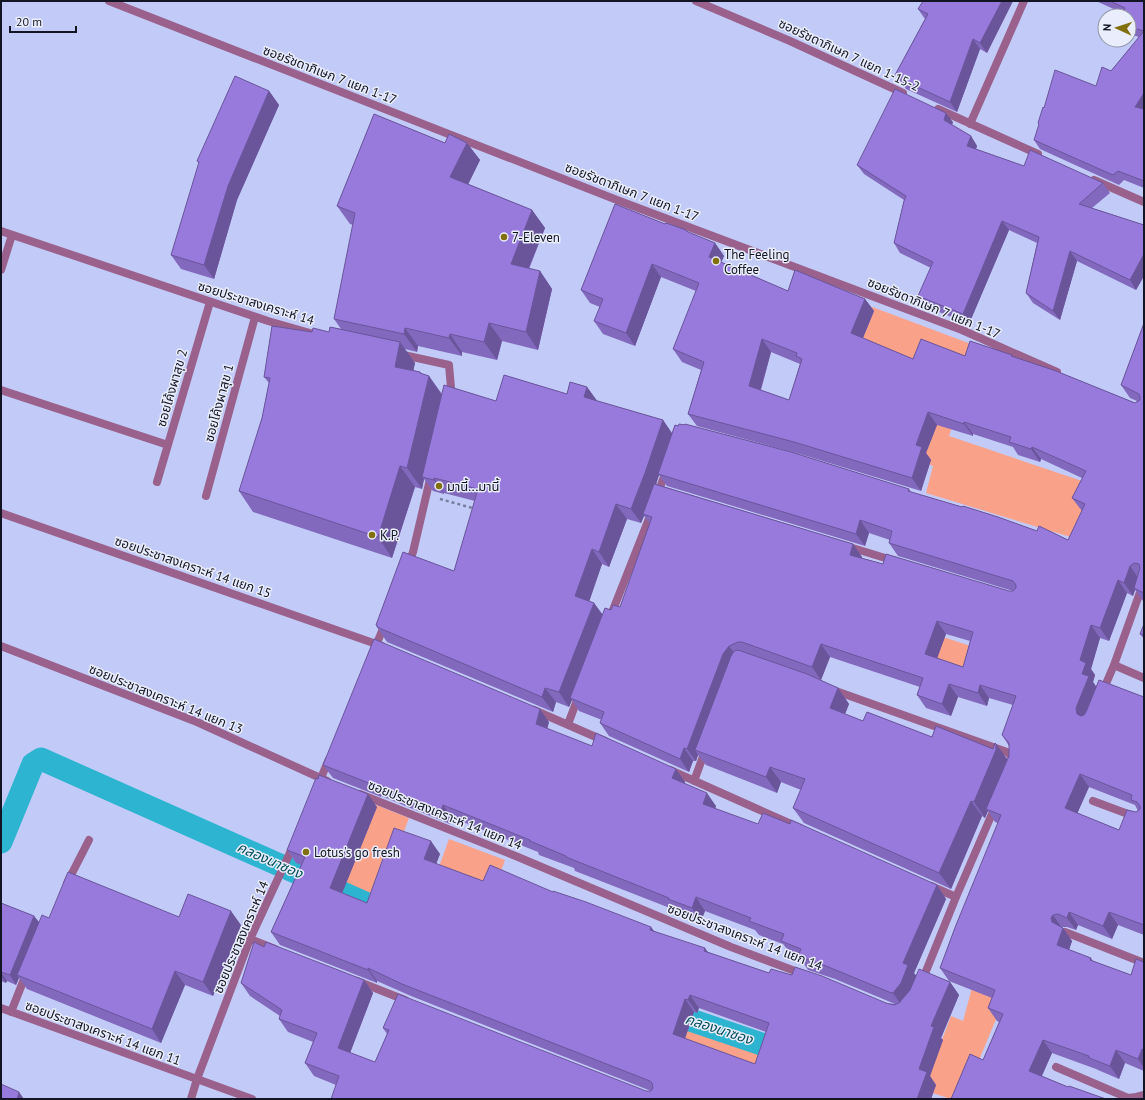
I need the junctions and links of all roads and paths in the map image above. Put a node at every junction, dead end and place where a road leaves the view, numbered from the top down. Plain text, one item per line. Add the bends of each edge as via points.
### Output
1 (109, 1) edge
2 (696, 1) edge
3 (1024, 1) edge
4 (912, 97) edge
5 (934, 107) edge
6 (970, 124) junction
7 (1042, 156) edge
8 (1086, 176) edge
9 (1144, 202) edge
10 (1, 231) edge
11 (12, 234) junction
12 (1, 270) edge
13 (210, 302) junction
14 (255, 317) junction
15 (320, 335) edge
16 (393, 352) edge
17 (1064, 375) edge
18 (1, 390) edge
19 (448, 403) edge
20 (168, 445) junction
21 (669, 462) edge
22 (433, 464) edge
23 (157, 482) dead end
24 (426, 494) junction
25 (206, 496) dead end
26 (478, 510) edge
27 (1, 513) edge
28 (840, 544) edge
29 (900, 562) edge
30 (405, 573) edge
31 (1144, 582) edge
32 (388, 616) edge
33 (607, 624) edge
34 (377, 644) junction
35 (1, 646) edge
36 (391, 650) edge
37 (371, 658) edge
38 (1114, 665) junction
39 (1144, 678) edge
40 (824, 687) edge
41 (582, 688) edge
42 (1099, 701) edge
43 (527, 707) edge
44 (568, 724) junction
45 (610, 743) edge
46 (708, 745) edge
47 (332, 750) edge
48 (665, 768) edge
49 (1010, 774) edge
50 (320, 779) junction
51 (694, 781) junction
52 (335, 784) edge
53 (349, 790) edge
54 (315, 792) edge
55 (999, 800) edge
56 (1093, 800) dead end
57 (1144, 820) edge
58 (808, 832) edge
59 (89, 840) dead end
60 (296, 840) edge
61 (922, 882) edge
62 (62, 893) edge
63 (956, 897) junction
64 (1065, 932) edge
65 (250, 939) junction
66 (285, 953) edge
67 (1144, 963) edge
68 (28, 970) edge
69 (813, 977) edge
70 (349, 978) edge
71 (920, 987) edge
72 (414, 1004) edge
73 (1, 1008) edge
74 (11, 1012) junction
75 (1056, 1067) dead end
76 (197, 1079) junction
77 (1144, 1095) edge
78 (191, 1099) edge
79 (252, 1099) edge

1 - 17 street, ซอยรัชดาภิเษก 7 แยก 1-17 via 617,200 962,330
2 - 4 street, ซอยรัชดาภิเษก 7 แยก 1-15-2
3 - 6 street
5 - 6 street
6 - 7 street
8 - 9 street
10 - 11 street, ซอยประชาสงเคราะห์ 14
11 - 12 street
11 - 13 street, ซอยประชาสงเคราะห์ 14
13 - 14 street, ซอยประชาสงเคราะห์ 14
13 - 20 street, ซอยโค้งผาสุข 2
14 - 15 street, ซอยประชาสงเคราะห์ 14
14 - 25 street, ซอยโค้งผาสุข 1
16 - 19 street via 449,365 451,388
18 - 20 street
20 - 23 street, ซอยโค้งผาสุข 2
21 - 33 street via 664,491
22 - 24 street
24 - 26 path
24 - 30 street via 413,552
27 - 34 street, ซอยประชาสงเคราะห์ 14 แยก 15
28 - 29 street
31 - 38 street
32 - 34 street
34 - 36 street, ซอยประชาสงเคราะห์ 14 แยก 15
34 - 37 street
35 - 50 street, ซอยประชาสงเคราะห์ 14 แยก 13 via 197,722
38 - 39 street
38 - 42 street
40 - 49 street via 1007,752 1013,758
41 - 44 street
43 - 44 street
44 - 45 street
46 - 51 street
47 - 50 street
48 - 51 street
50 - 52 street
50 - 54 street
51 - 58 street
53 - 69 street, ซอยประชาสงเคราะห์ 14 แยก 14 via 518,857 731,948
55 - 63 street
56 - 57 street
59 - 62 street
60 - 65 street, ซอยประชาสงเคราะห์ 14
61 - 63 street
63 - 71 street
64 - 67 street
65 - 66 street
65 - 76 street, ซอยประชาสงเคราะห์ 14
68 - 74 street
70 - 72 street
73 - 74 street, ซอยประชาสงเคราะห์ 14 แยก 11
74 - 76 street, ซอยประชาสงเคราะห์ 14 แยก 11
75 - 77 street via 1128,1098
76 - 78 street, ซอยประชาสงเคราะห์ 14
76 - 79 street, ซอยประชาสงเคราะห์ 14 แยก 11

